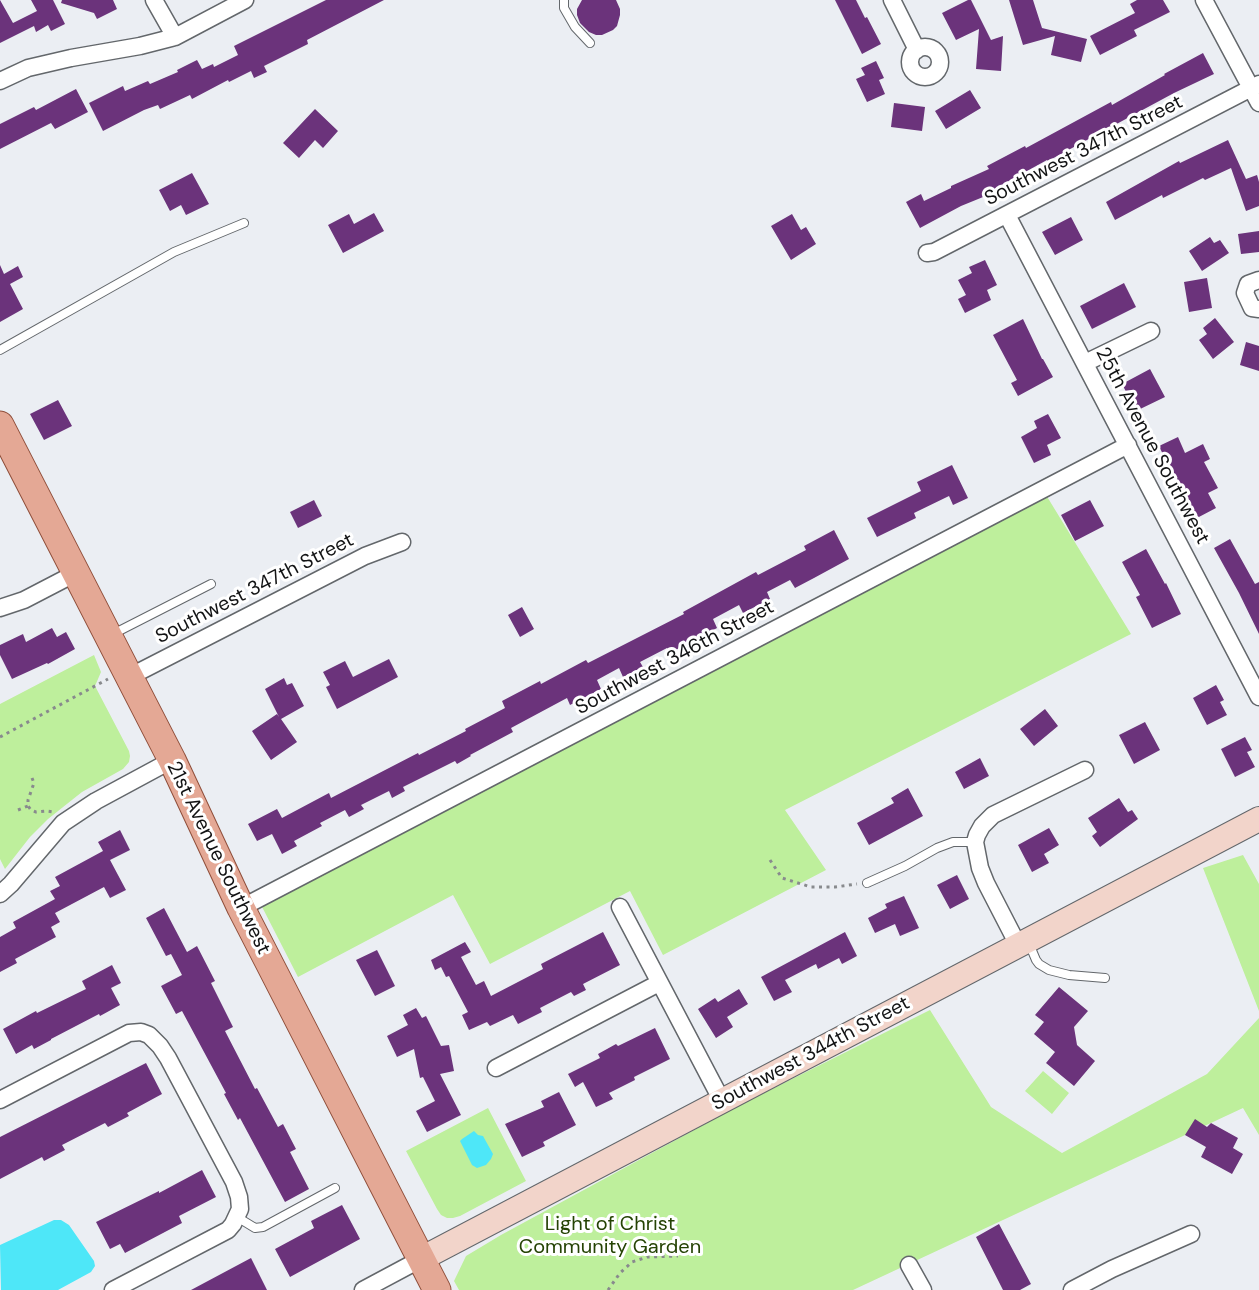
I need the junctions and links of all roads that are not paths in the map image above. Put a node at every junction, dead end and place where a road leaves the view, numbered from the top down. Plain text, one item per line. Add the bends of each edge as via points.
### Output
1 (154, 0) edge
2 (245, 0) edge
3 (564, 0) edge
4 (892, 0) edge
5 (1204, 0) edge
6 (175, 37) junction
7 (590, 43) dead end
8 (917, 50) dead end
9 (0, 81) edge
10 (1256, 92) edge
11 (1007, 215) junction
12 (244, 223) dead end
13 (927, 253) dead end
14 (1259, 280) edge
15 (1259, 309) edge
16 (1151, 331) dead end
17 (0, 350) edge
18 (1085, 363) junction
19 (0, 425) edge
20 (1128, 445) junction
21 (402, 542) dead end
22 (76, 573) junction
23 (211, 584) dead end
24 (0, 608) edge
25 (108, 637) junction
26 (127, 673) junction
27 (1259, 697) edge
28 (171, 760) junction
29 (1085, 770) dead end
30 (1259, 819) edge
31 (976, 838) junction
32 (867, 883) road end
33 (0, 894) edge
34 (241, 908) junction
35 (620, 908) dead end
36 (1023, 943) junction
37 (1105, 978) dead end
38 (659, 983) junction
39 (496, 1068) dead end
40 (0, 1100) edge
41 (722, 1101) junction
42 (335, 1188) dead end
43 (239, 1213) junction
44 (1191, 1234) dead end
45 (421, 1259) junction
46 (909, 1265) dead end
47 (113, 1290) edge
48 (363, 1290) edge
49 (437, 1290) edge
50 (923, 1290) edge
51 (1072, 1290) edge

1 - 6 street
2 - 6 street
3 - 7 lane via 564,8 575,27
4 - 8 street
5 - 10 street
6 - 9 street via 28,68
10 - 11 street, Southwest 347th Street
11 - 13 street, Southwest 347th Street
11 - 18 street, 25th Avenue Southwest
12 - 17 lane via 174,252
14 - 15 street via 1248,284 1245,293 1251,308
16 - 18 street
18 - 20 street, 25th Avenue Southwest
19 - 22 main road, 21st Avenue Southwest
20 - 27 street, 25th Avenue Southwest
20 - 34 street, Southwest 346th Street
21 - 26 street, Southwest 347th Street via 365,556
22 - 24 street
22 - 25 main road, 21st Avenue Southwest
23 - 25 lane
25 - 26 main road, 21st Avenue Southwest
26 - 28 main road, 21st Avenue Southwest
28 - 33 street via 63,822
28 - 34 main road, 21st Avenue Southwest
29 - 31 street via 993,815
30 - 36 street, Southwest 344th Street
31 - 32 lane via 937,848
31 - 36 street via 986,883
34 - 45 main road, 21st Avenue Southwest
35 - 38 street
36 - 37 lane via 1049,970
36 - 41 street, Southwest 344th Street
38 - 39 street
38 - 41 street
40 - 43 street via 129,1033 149,1035 168,1058 234,1182
41 - 45 street, Southwest 344th Street
42 - 43 lane via 262,1227 255,1228
43 - 47 street via 228,1230
44 - 51 street
45 - 48 street, Southwest 344th Street
45 - 49 main road, 21st Avenue Southwest
46 - 50 street

